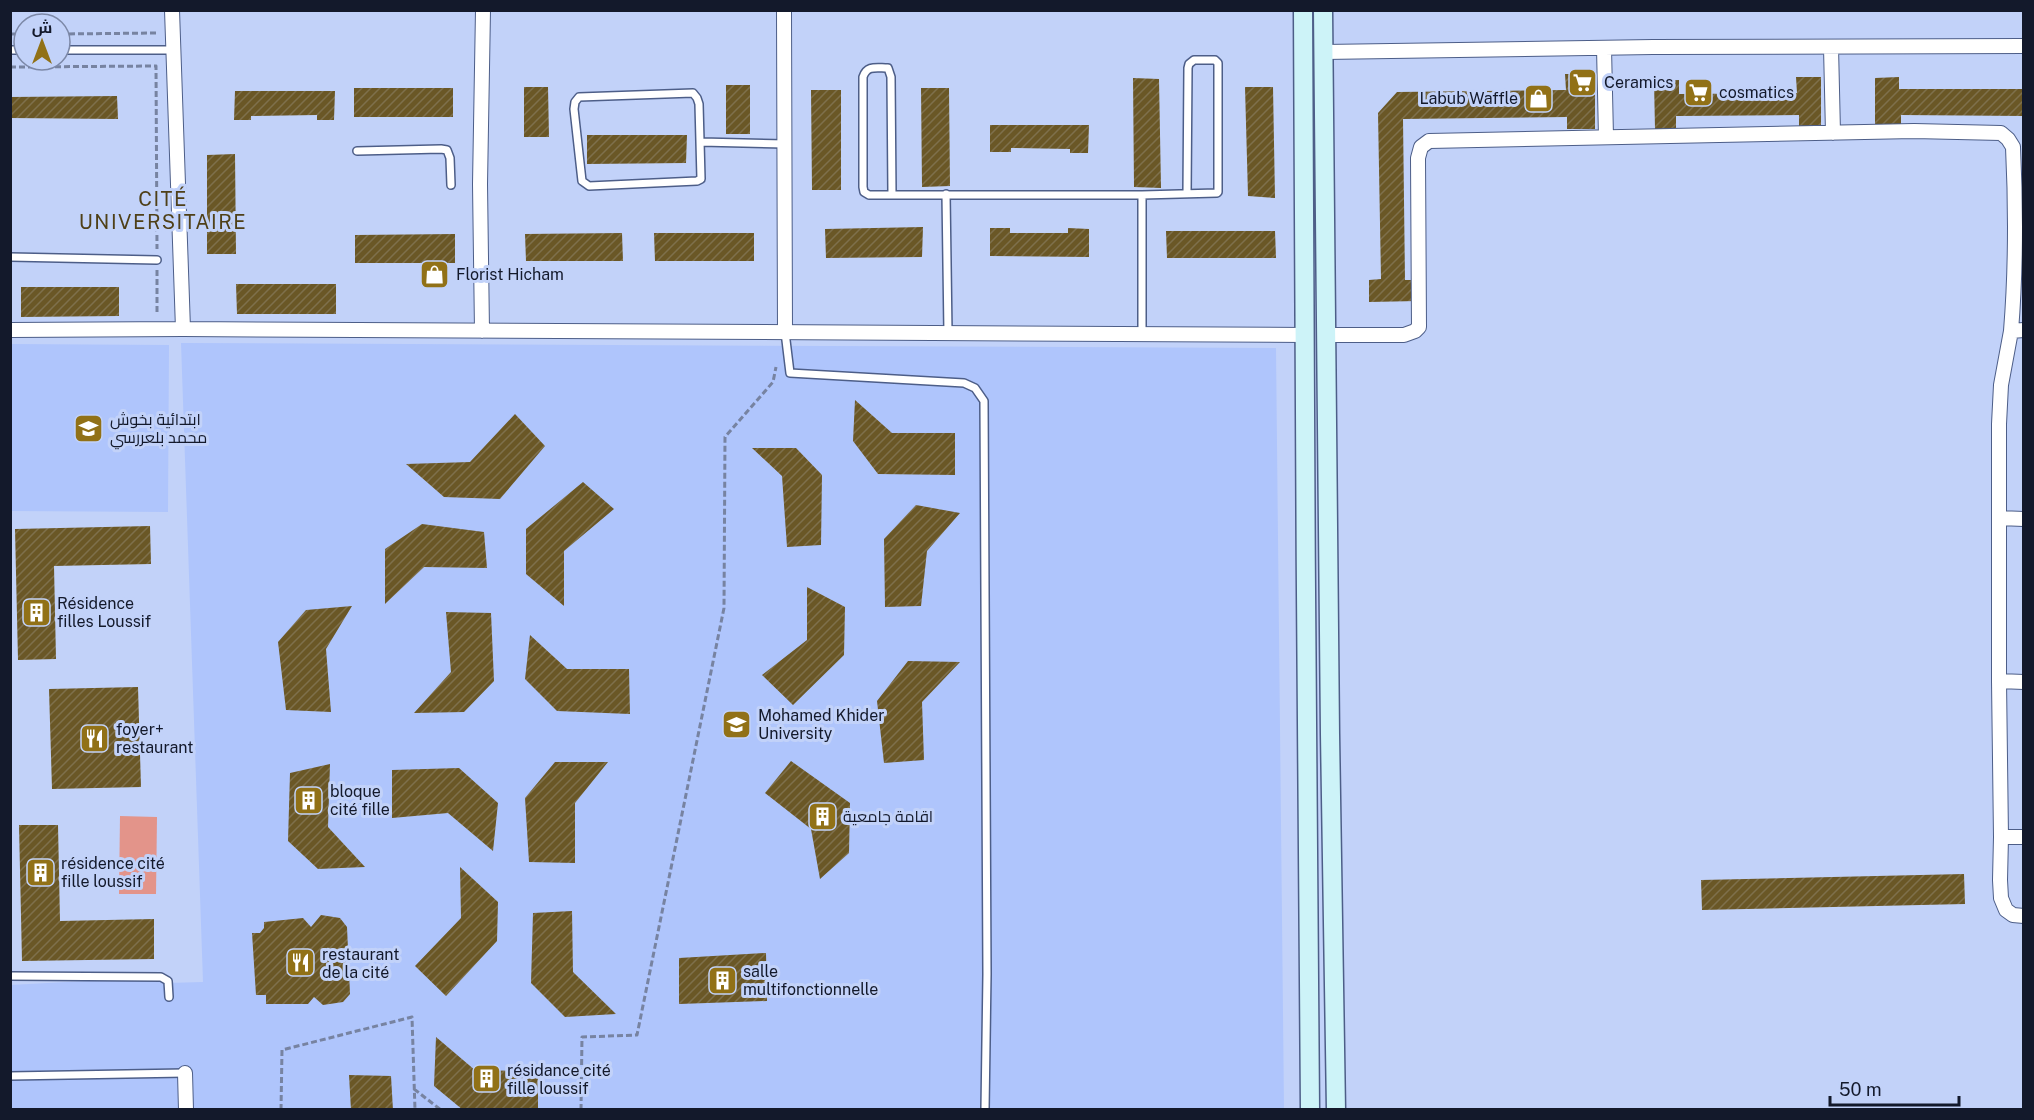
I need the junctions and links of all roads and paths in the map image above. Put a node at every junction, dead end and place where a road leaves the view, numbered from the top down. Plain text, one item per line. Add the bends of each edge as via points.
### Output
1 (172, 10) edge
2 (483, 10) edge
3 (784, 10) edge
4 (1303, 10) edge
5 (1323, 10) edge
6 (158, 33) dead end
7 (72, 34) edge
8 (2024, 46) edge
9 (1831, 47) junction
10 (1604, 48) junction
11 (72, 50) edge
12 (172, 50) junction
13 (1324, 52) junction
14 (10, 66) edge
15 (1833, 133) junction
16 (1606, 137) junction
17 (701, 142) junction
18 (785, 144) junction
19 (357, 151) dead end
20 (451, 185) dead end
21 (946, 194) junction
22 (1187, 194) junction
23 (892, 195) junction
24 (1142, 195) junction
25 (10, 257) edge
26 (157, 260) junction
27 (158, 320) dead end
28 (183, 329) junction
29 (10, 330) edge
30 (2017, 330) edge
31 (482, 331) junction
32 (785, 332) junction
33 (948, 333) junction
34 (1142, 335) junction
35 (1306, 335) junction
36 (1326, 335) junction
37 (778, 362) dead end
38 (1999, 518) junction
39 (2024, 519) edge
40 (1999, 681) junction
41 (2024, 682) edge
42 (2001, 837) junction
43 (2024, 837) edge
44 (2024, 916) edge
45 (10, 976) edge
46 (169, 997) dead end
47 (185, 1073) joint
48 (10, 1076) edge
49 (414, 1089) junction
50 (186, 1110) edge
51 (280, 1110) edge
52 (416, 1110) edge
53 (441, 1110) edge
54 (581, 1110) edge
55 (985, 1110) edge
56 (1310, 1110) edge
57 (1336, 1110) edge

1 - 12 street
2 - 31 street
3 - 18 street
4 - 35 main road
5 - 13 main road
6 - 7 path
8 - 9 street
9 - 10 street
9 - 15 street
10 - 13 street
10 - 16 street
11 - 12 lane
12 - 28 street
13 - 36 main road
14 - 26 path via 156,66
15 - 16 street
15 - 30 street via 1988,132 2001,133 2008,139 2013,147
16 - 36 street via 1435,140 1423,144 1418,152 1419,327 1404,335
17 - 17 lane via 699,104 693,93 586,96 575,102 581,175 589,186 697,181 702,174
17 - 18 lane
18 - 32 street
19 - 20 lane via 447,150
21 - 23 lane
21 - 24 lane
21 - 33 lane
22 - 22 lane via 1218,192 1215,60 1194,60 1188,68
22 - 24 lane
23 - 23 lane via 869,195 863,187 863,77 869,68 888,68 891,77
24 - 34 lane
25 - 26 lane
26 - 27 path
28 - 29 street
28 - 31 street
30 - 38 street via 2001,385
31 - 32 street
32 - 33 street
32 - 55 lane via 790,373 964,383 975,388 984,401
33 - 34 street
34 - 35 street
35 - 56 main road
36 - 57 main road
37 - 54 path via 773,382 725,437 724,608 637,1035 582,1037
38 - 39 street
38 - 40 street
40 - 41 street
40 - 42 street
42 - 43 street
42 - 44 street via 2003,904 2013,915
45 - 46 lane via 161,976 168,981
47 - 48 lane
47 - 50 street
49 - 51 path via 412,1017 282,1050
49 - 52 path
49 - 53 path

